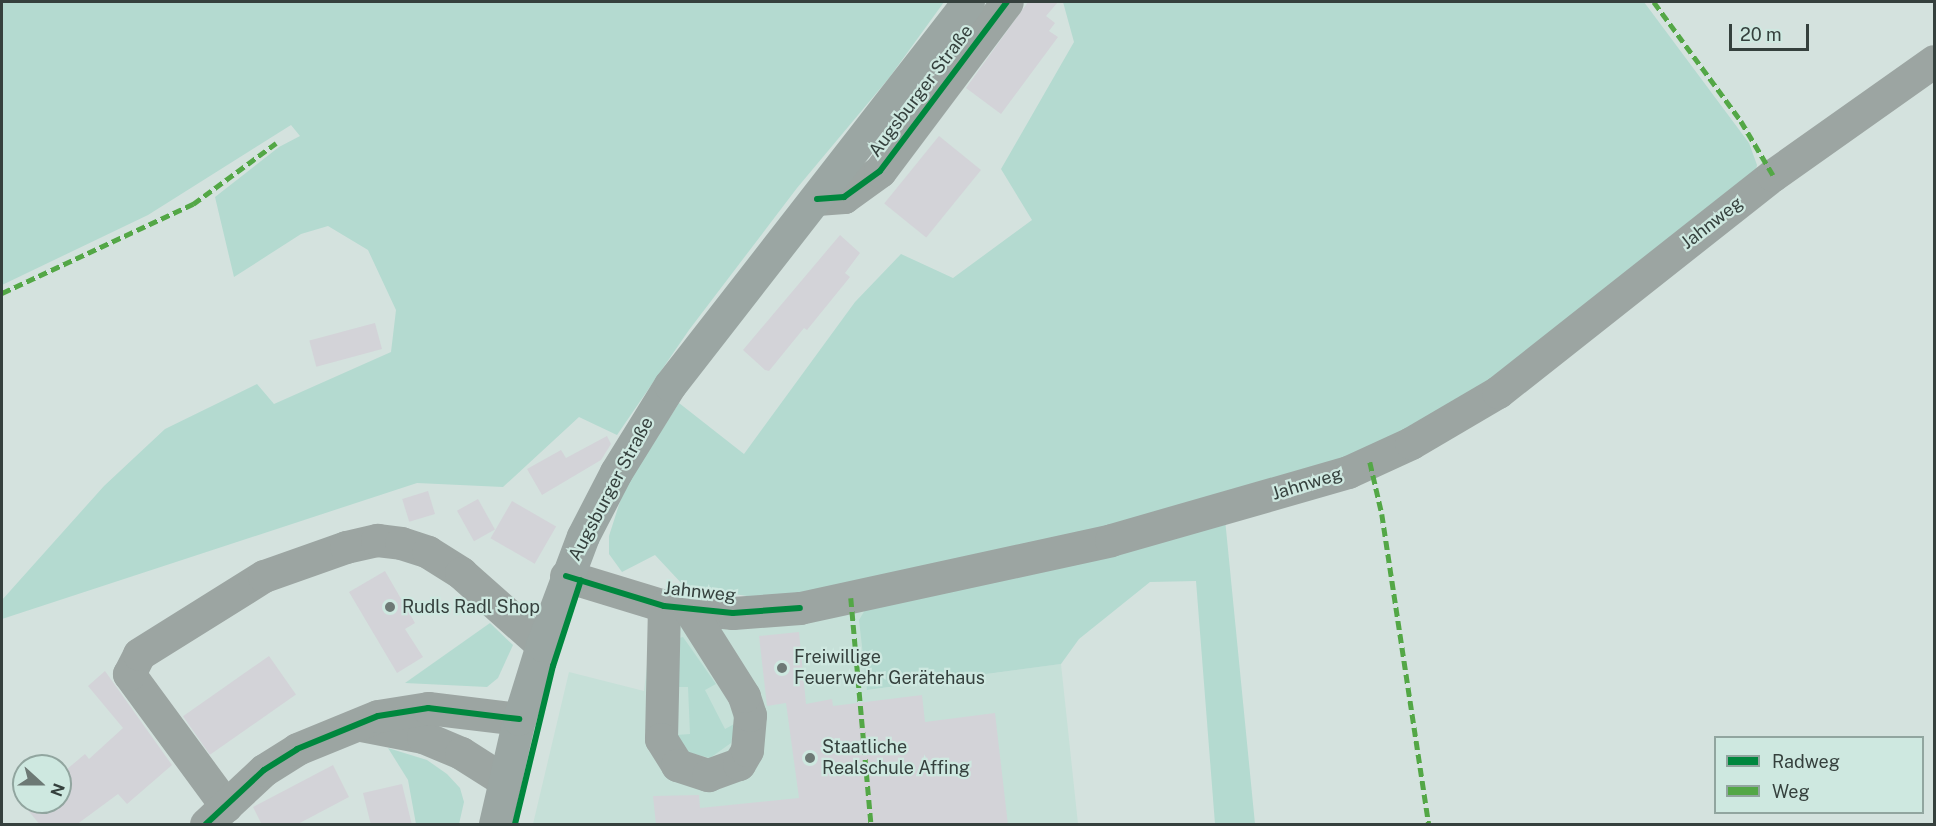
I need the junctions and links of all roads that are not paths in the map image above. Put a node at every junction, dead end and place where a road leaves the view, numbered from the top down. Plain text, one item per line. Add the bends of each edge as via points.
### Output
1 (968, 2) edge
2 (1007, 2) edge
3 (1935, 62) edge
4 (817, 199) junction
5 (566, 576) junction
6 (676, 608) junction
7 (542, 645) junction
8 (519, 719) junction
9 (356, 724) junction
10 (505, 781) junction
11 (216, 815) edge
12 (495, 825) edge

1 - 4 main road, Augsburger Straße
2 - 4 street, Augsburger Straße via 880,171 844,197
3 - 6 street, Jahnweg via 1773,175 1498,392 1411,443 1348,472 1122,537 965,575 800,608 734,612
4 - 5 main road, Augsburger Straße via 670,384 616,472
5 - 6 street, Jahnweg
5 - 7 main road, Augsburger Straße
6 - 6 street via 746,677 750,715 747,750 739,764 708,775 677,765 661,739
7 - 8 main road, Augsburger Straße
7 - 11 street via 461,573 428,552 401,543 377,540 346,547 264,576 139,654 129,674
8 - 9 street via 428,708 404,710
8 - 10 main road, Augsburger Straße
9 - 10 street via 423,737 461,753
9 - 11 street via 297,750 264,771
10 - 12 main road, Augsburger Straße

